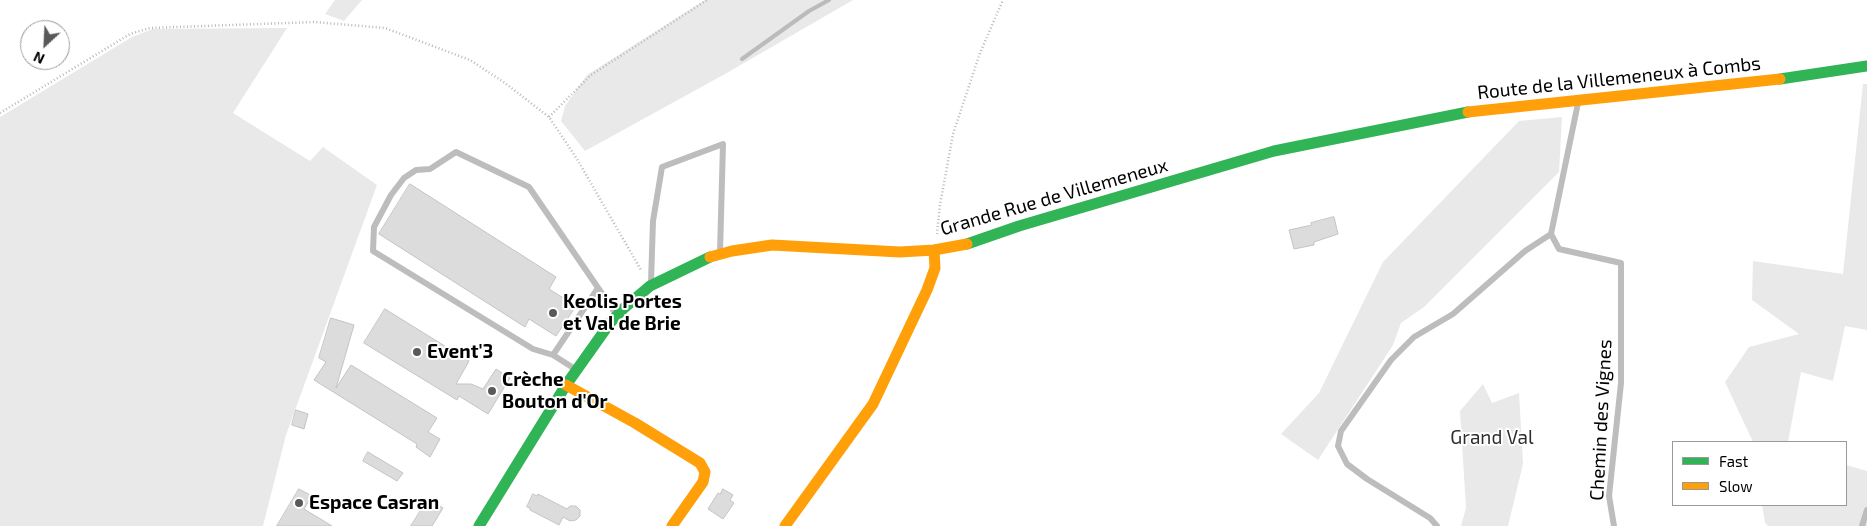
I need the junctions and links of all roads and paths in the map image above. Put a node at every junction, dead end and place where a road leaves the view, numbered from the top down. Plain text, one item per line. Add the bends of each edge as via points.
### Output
1 (707, 0) edge
2 (1003, 0) edge
3 (1867, 66) edge
4 (1579, 99) junction
5 (0, 113) edge
6 (549, 117) junction
7 (1376, 130) joint
8 (1551, 234) junction
9 (934, 250) junction
10 (720, 254) junction
11 (650, 286) junction
12 (598, 288) junction
13 (617, 315) junction
14 (553, 355) junction
15 (576, 370) junction
16 (566, 385) junction
17 (1867, 510) edge
18 (479, 526) edge
19 (672, 526) edge
20 (785, 526) edge
21 (1436, 526) edge
22 (1614, 526) edge
23 (1862, 526) edge

1 - 6 path via 592,75
2 - 9 path via 980,53 953,134
3 - 4 main road, Route de la Villemeneux à Combs via 1798,78
4 - 7 main road, Route de la Villemeneux à Combs via 1456,113
4 - 8 lane
5 - 6 path via 130,34 150,28 314,22 385,28 470,60
6 - 11 path
7 - 9 main road, Grande Rue de Villemeneux via 1274,151 971,242
8 - 21 lane via 1524,251 1453,314 1414,337 1391,360 1341,431 1338,446 1347,464 1430,518
8 - 22 lane, Chemin des Vignes via 1558,249 1621,263 1621,383 1610,496
9 - 10 main road, Grande Rue de Villemeneux via 900,252 772,245
9 - 20 main road via 936,268 873,404
10 - 11 main road, Grande Rue de Villemeneux via 683,268
10 - 11 lane via 723,144 662,166 653,221
11 - 13 main road, Grande Rue de Villemeneux
12 - 13 lane
12 - 14 lane
12 - 14 lane via 529,187 456,152 430,169 416,170 404,178 391,195 374,227 373,251 533,349
13 - 15 main road, Grande Rue de Villemeneux
14 - 15 lane
15 - 16 main road, Grande Rue de Villemeneux
16 - 18 main road, Grande Rue de Villemeneux
16 - 19 main road via 700,463 705,472 703,482
17 - 23 lane

